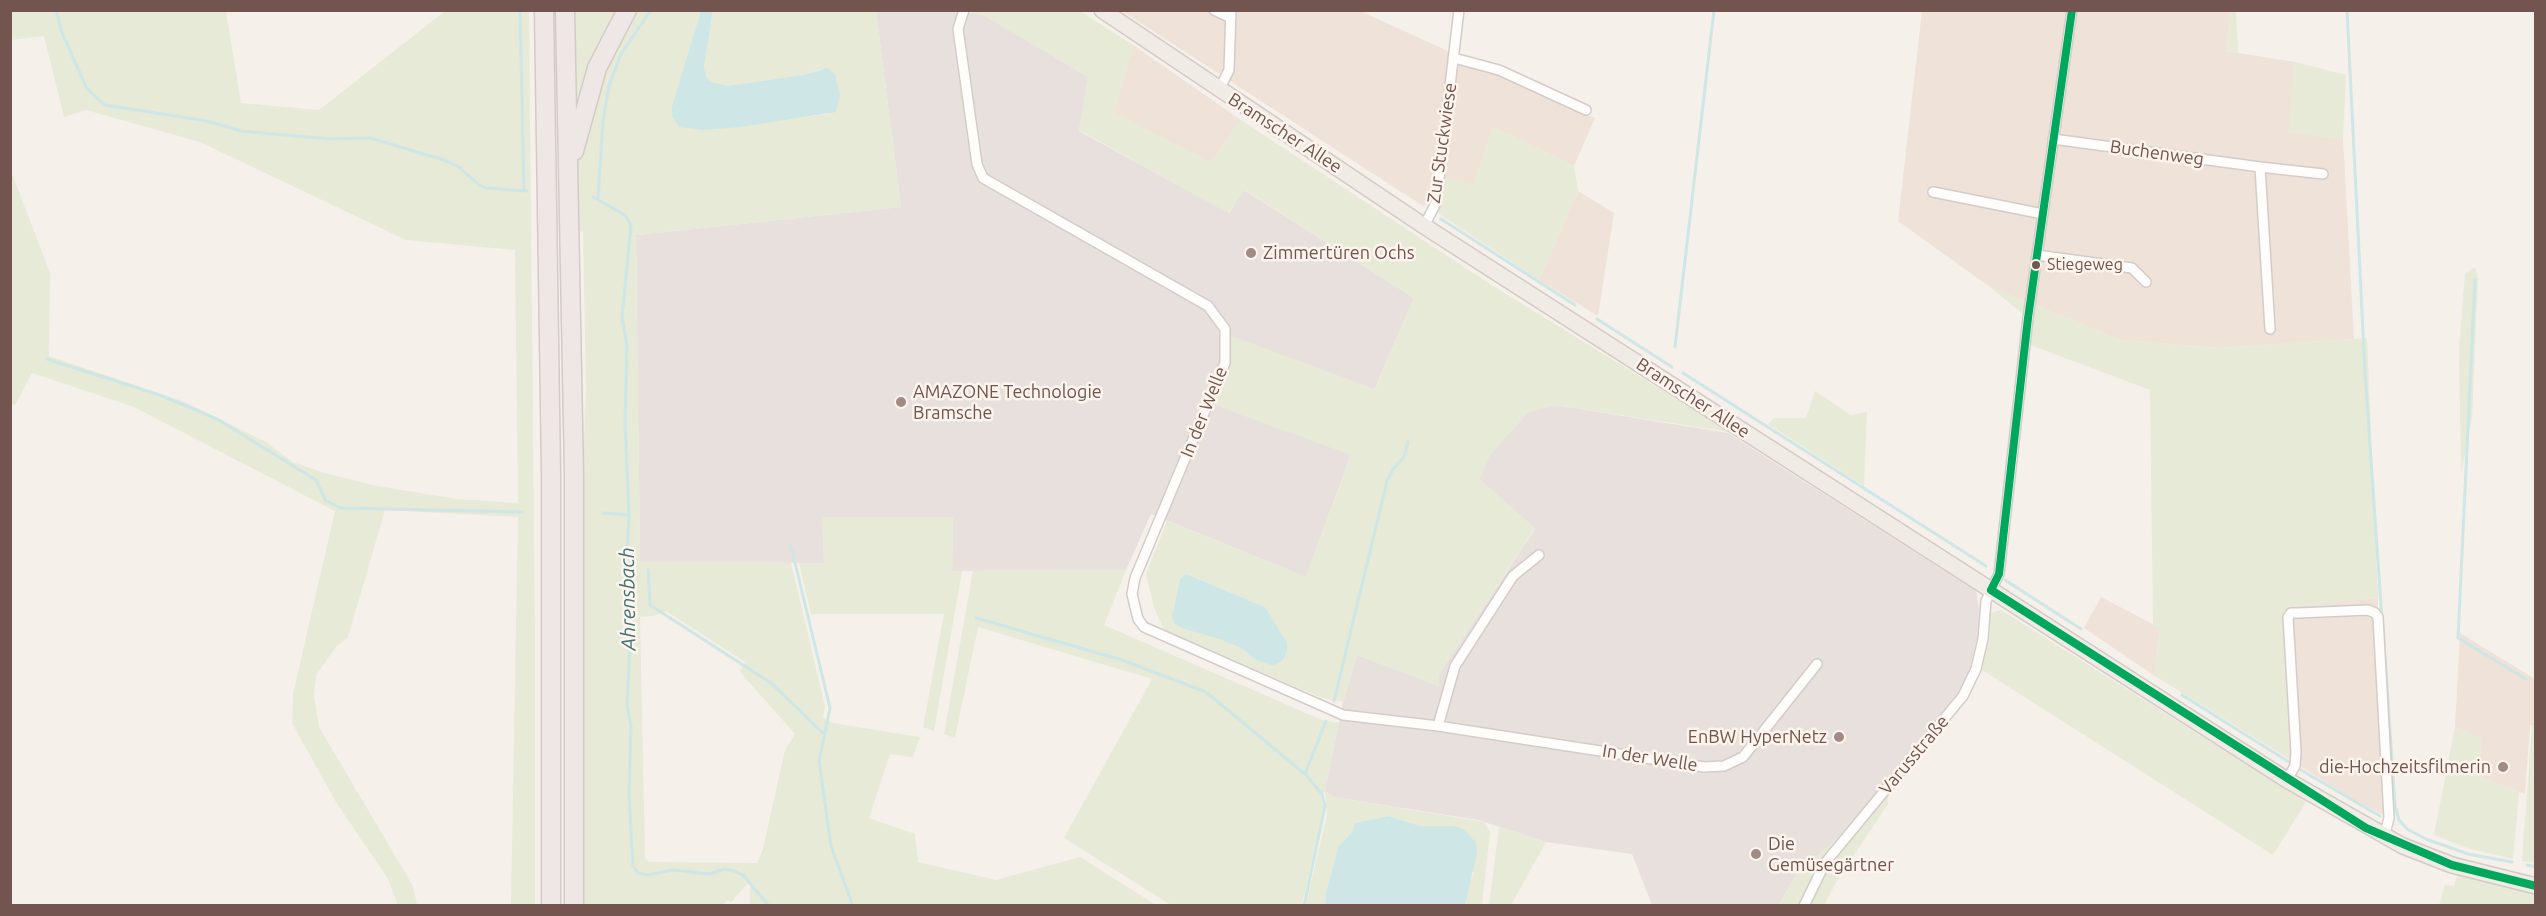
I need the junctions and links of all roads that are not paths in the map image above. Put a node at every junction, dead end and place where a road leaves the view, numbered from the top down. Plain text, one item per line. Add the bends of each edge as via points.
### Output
1 (544, 10) edge
2 (565, 10) edge
3 (627, 10) edge
4 (964, 10) edge
5 (1101, 10) edge
6 (1214, 10) edge
7 (1460, 10) edge
8 (2073, 10) edge
9 (1231, 14) edge
10 (1454, 58) junction
11 (1219, 90) junction
12 (1586, 111) dead end
13 (2053, 139) junction
14 (2260, 167) junction
15 (569, 172) junction
16 (2323, 174) dead end
17 (1933, 192) dead end
18 (2043, 214) junction
19 (1424, 225) junction
20 (2037, 255) junction
21 (2146, 282) dead end
22 (2270, 328) dead end
23 (1539, 555) dead end
24 (1991, 590) junction
25 (1817, 664) dead end
26 (1438, 726) junction
27 (2287, 780) junction
28 (2384, 837) junction
29 (2535, 886) edge
30 (551, 906) edge
31 (574, 906) edge
32 (1804, 906) edge

1 - 30 highway via 551,449
2 - 15 highway
3 - 15 highway via 597,68
4 - 26 street, In der Welle via 958,29 977,165 983,178 1208,306 1225,329 1225,363 1136,578 1132,594 1138,619 1144,627 1343,715
5 - 11 main road, Bramscher Allee
6 - 9 street
7 - 10 street, Zur Stuckwiese
8 - 13 street
9 - 11 street via 1229,70
10 - 12 street, Zur Stuckwiese via 1498,70
10 - 19 street, Zur Stuckwiese via 1436,203
11 - 19 main road, Bramscher Allee
13 - 14 street, Buchenweg
13 - 18 street
14 - 16 street, Buchenweg
14 - 22 street
15 - 31 highway
17 - 18 street
18 - 20 street
19 - 24 main road, Bramscher Allee
20 - 21 street via 2132,268
20 - 24 street via 1999,574
23 - 26 street via 1513,576 1455,666
24 - 27 main road, Bramscher Allee
24 - 32 street, Varusstraße via 1976,669 1963,696 1825,863
25 - 26 street, In der Welle via 1743,757 1724,766 1704,767
27 - 28 main road, Bramscher Allee
27 - 28 street via 2295,766 2296,752 2288,617 2291,613 2375,613 2389,818
28 - 29 main road, Bramscher Allee via 2452,865

